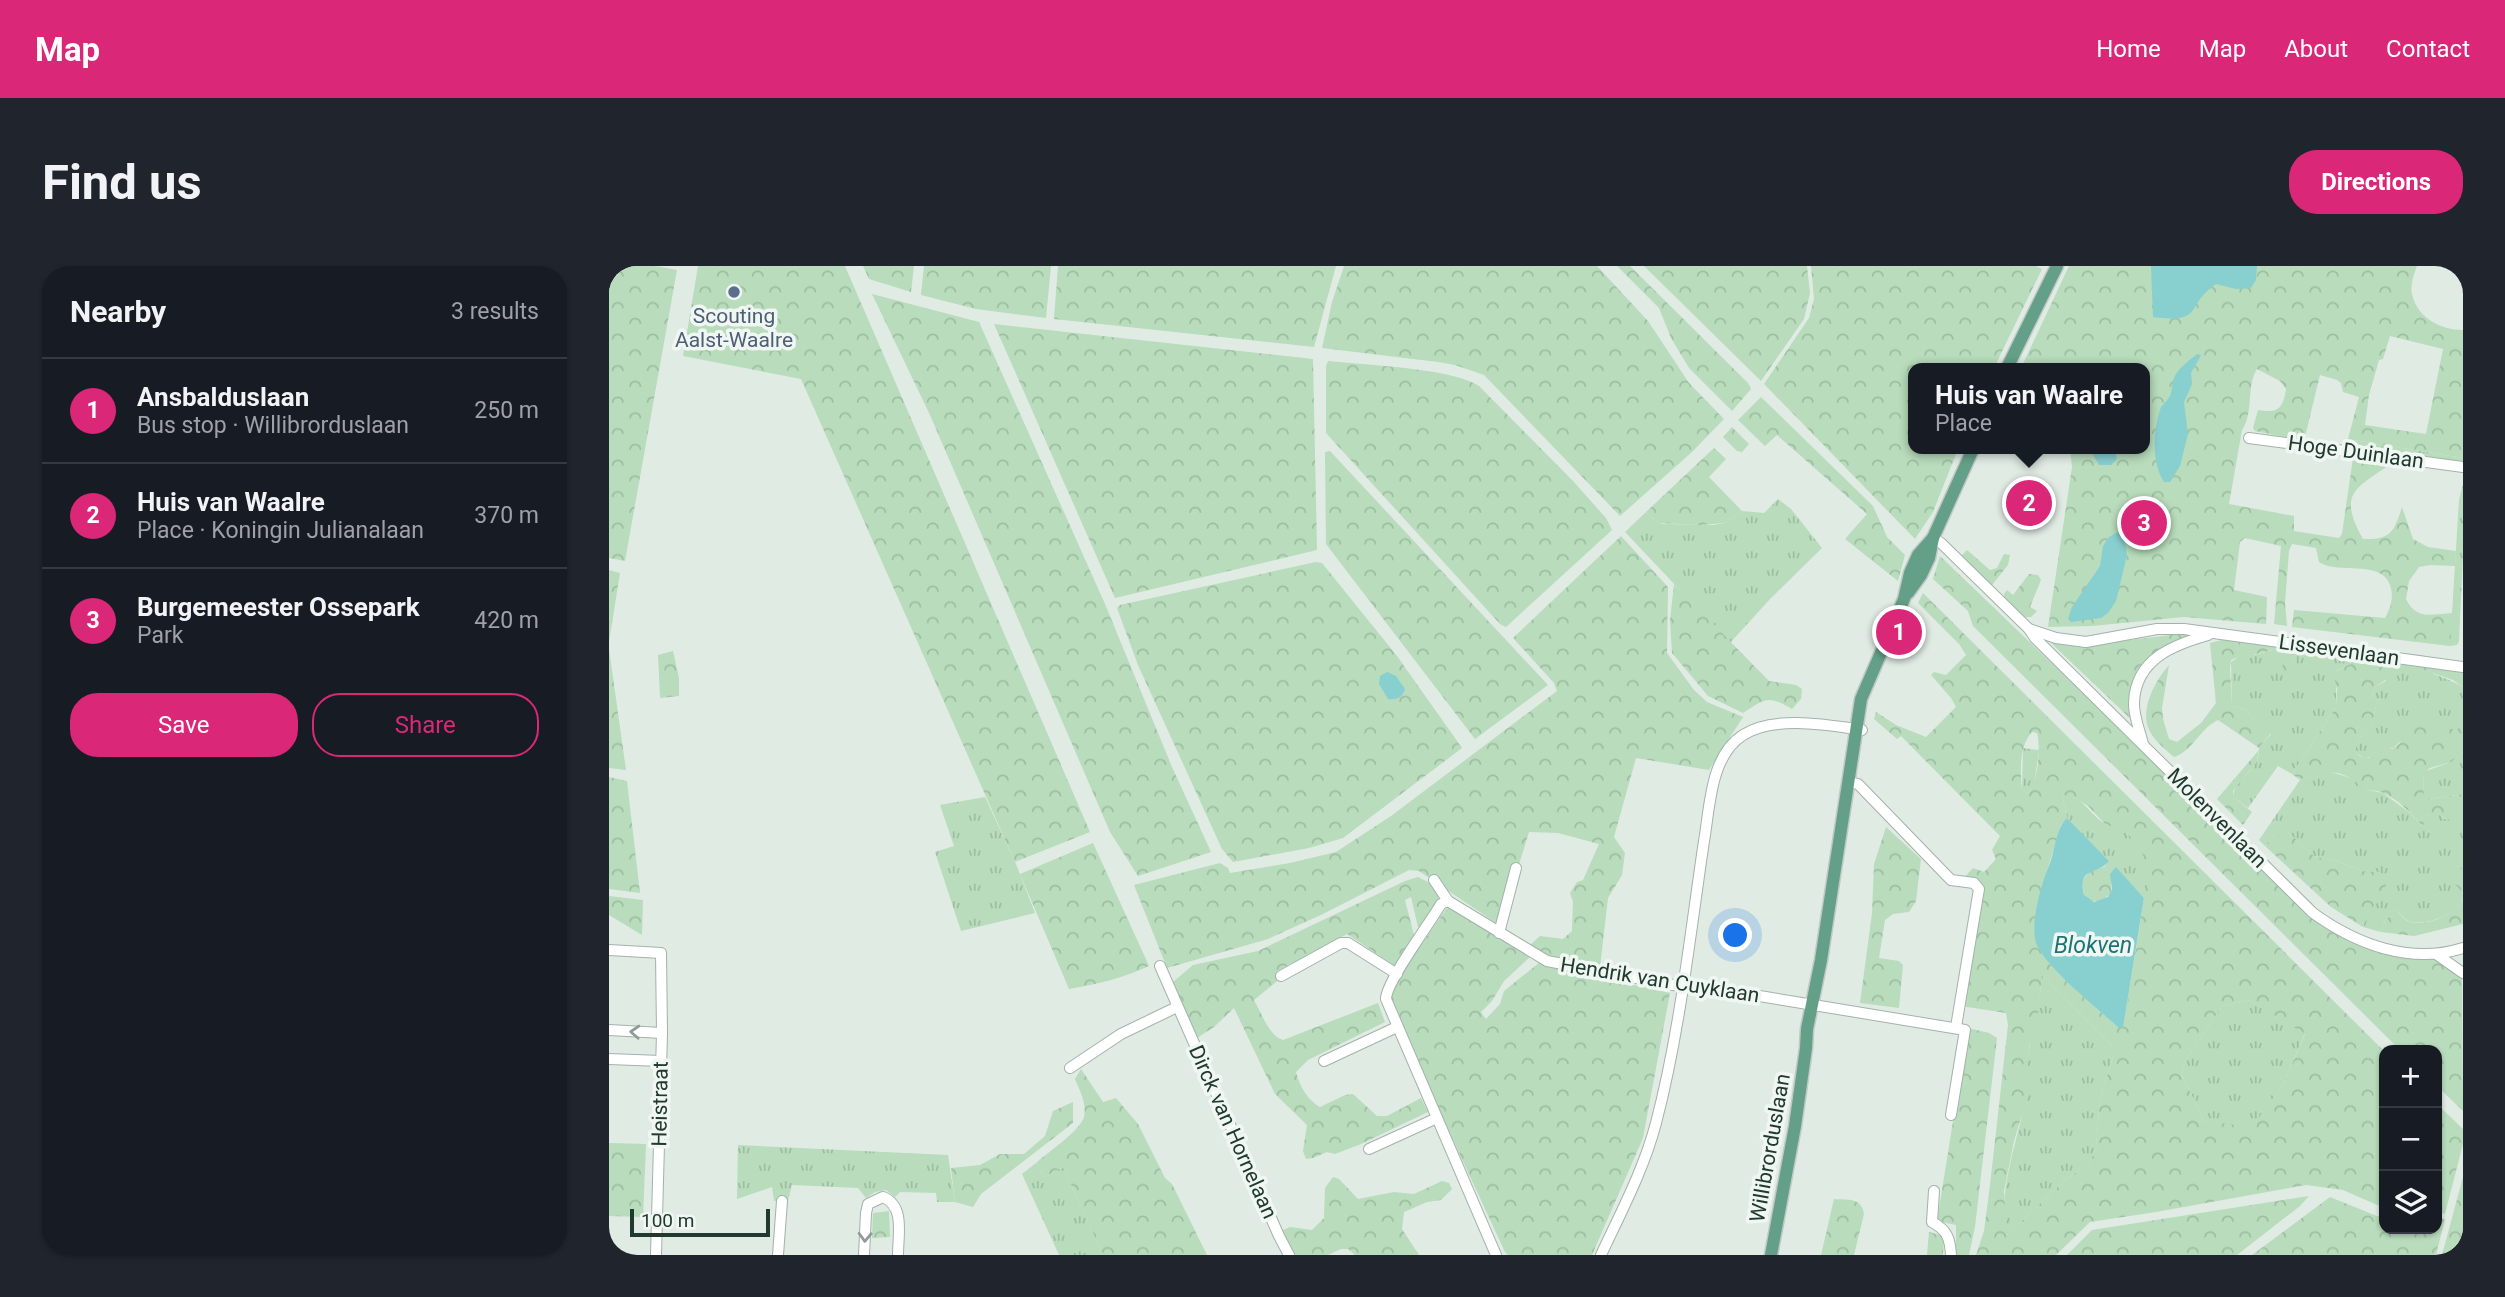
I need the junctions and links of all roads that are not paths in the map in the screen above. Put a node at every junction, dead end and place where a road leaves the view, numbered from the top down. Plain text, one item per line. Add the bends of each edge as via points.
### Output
1 (2057, 266) edge
2 (2010, 363) edge
3 (2249, 438) dead end
4 (1971, 454) edge
5 (2463, 467) edge
6 (1933, 538) junction
7 (2029, 629) junction
8 (2214, 633) junction
9 (2463, 667) edge
10 (1859, 730) junction
11 (2143, 745) junction
12 (1850, 782) junction
13 (1516, 868) dead end
14 (1434, 880) dead end
15 (1448, 901) junction
16 (1499, 933) junction
17 (2463, 948) edge
18 (609, 950) edge
19 (2436, 954) junction
20 (1160, 966) dead end
21 (2463, 973) edge
22 (1397, 974) junction
23 (1281, 975) dead end
24 (1683, 986) junction
25 (1814, 1006) junction
26 (1178, 1007) junction
27 (1397, 1027) junction
28 (1956, 1027) junction
29 (609, 1030) edge
30 (662, 1033) junction
31 (609, 1059) edge
32 (661, 1061) junction
33 (1324, 1061) dead end
34 (1070, 1068) dead end
35 (1951, 1115) dead end
36 (1437, 1118) junction
37 (1369, 1149) dead end
38 (1934, 1191) dead end
39 (782, 1201) dead end
40 (656, 1255) edge
41 (778, 1255) edge
42 (864, 1255) edge
43 (898, 1255) edge
44 (1289, 1255) edge
45 (1496, 1255) edge
46 (1601, 1255) edge
47 (1770, 1255) edge
48 (1951, 1255) edge

1 - 2 main road
3 - 5 street, Hoge Duinlaan
4 - 6 main road, Willibrorduslaan
6 - 7 street, Lissevenlaan
6 - 10 main road, Willibrorduslaan via 1918,555 1861,699
7 - 8 street, Lissevenlaan via 2086,642 2157,629
7 - 11 street, Molenvenlaan
8 - 9 street, Lissevenlaan
8 - 11 street, Lissevenlaan via 2157,656 2140,674 2134,703
10 - 12 main road, Willibrorduslaan via 1850,760
10 - 24 street via 1794,722 1758,727 1741,736 1726,754 1714,781
11 - 19 street, Molenvenlaan via 2313,913 2366,944
12 - 25 main road, Willibrorduslaan
12 - 28 street via 1858,784 1951,880 1974,883 1979,889
13 - 16 street
14 - 15 street
15 - 16 street, Hendrik van Cuyklaan
15 - 22 street via 1441,904
16 - 24 street, Hendrik van Cuyklaan via 1547,961
17 - 19 street, Molenvenlaan
18 - 30 street, Heistraat via 661,953
19 - 21 street
20 - 26 street, Dirck van Hornelaan
22 - 23 street via 1341,943
22 - 27 street via 1386,999
24 - 25 street, Hendrik van Cuyklaan
24 - 46 street via 1655,1125
25 - 28 street, Hendrik van Cuyklaan
25 - 47 main road, Willibrorduslaan
26 - 34 street via 1121,1034
26 - 44 street, Dirck van Hornelaan
27 - 33 street
27 - 36 street
28 - 35 street via 1965,1030
30 -> 29 street
30 - 32 street, Heistraat
31 - 32 street
32 - 40 street, Heistraat
36 - 37 street
36 - 45 street
38 - 48 street via 1932,1222 1945,1230
39 - 41 street
43 -> 42 street via 897,1209 883,1197 868,1204

